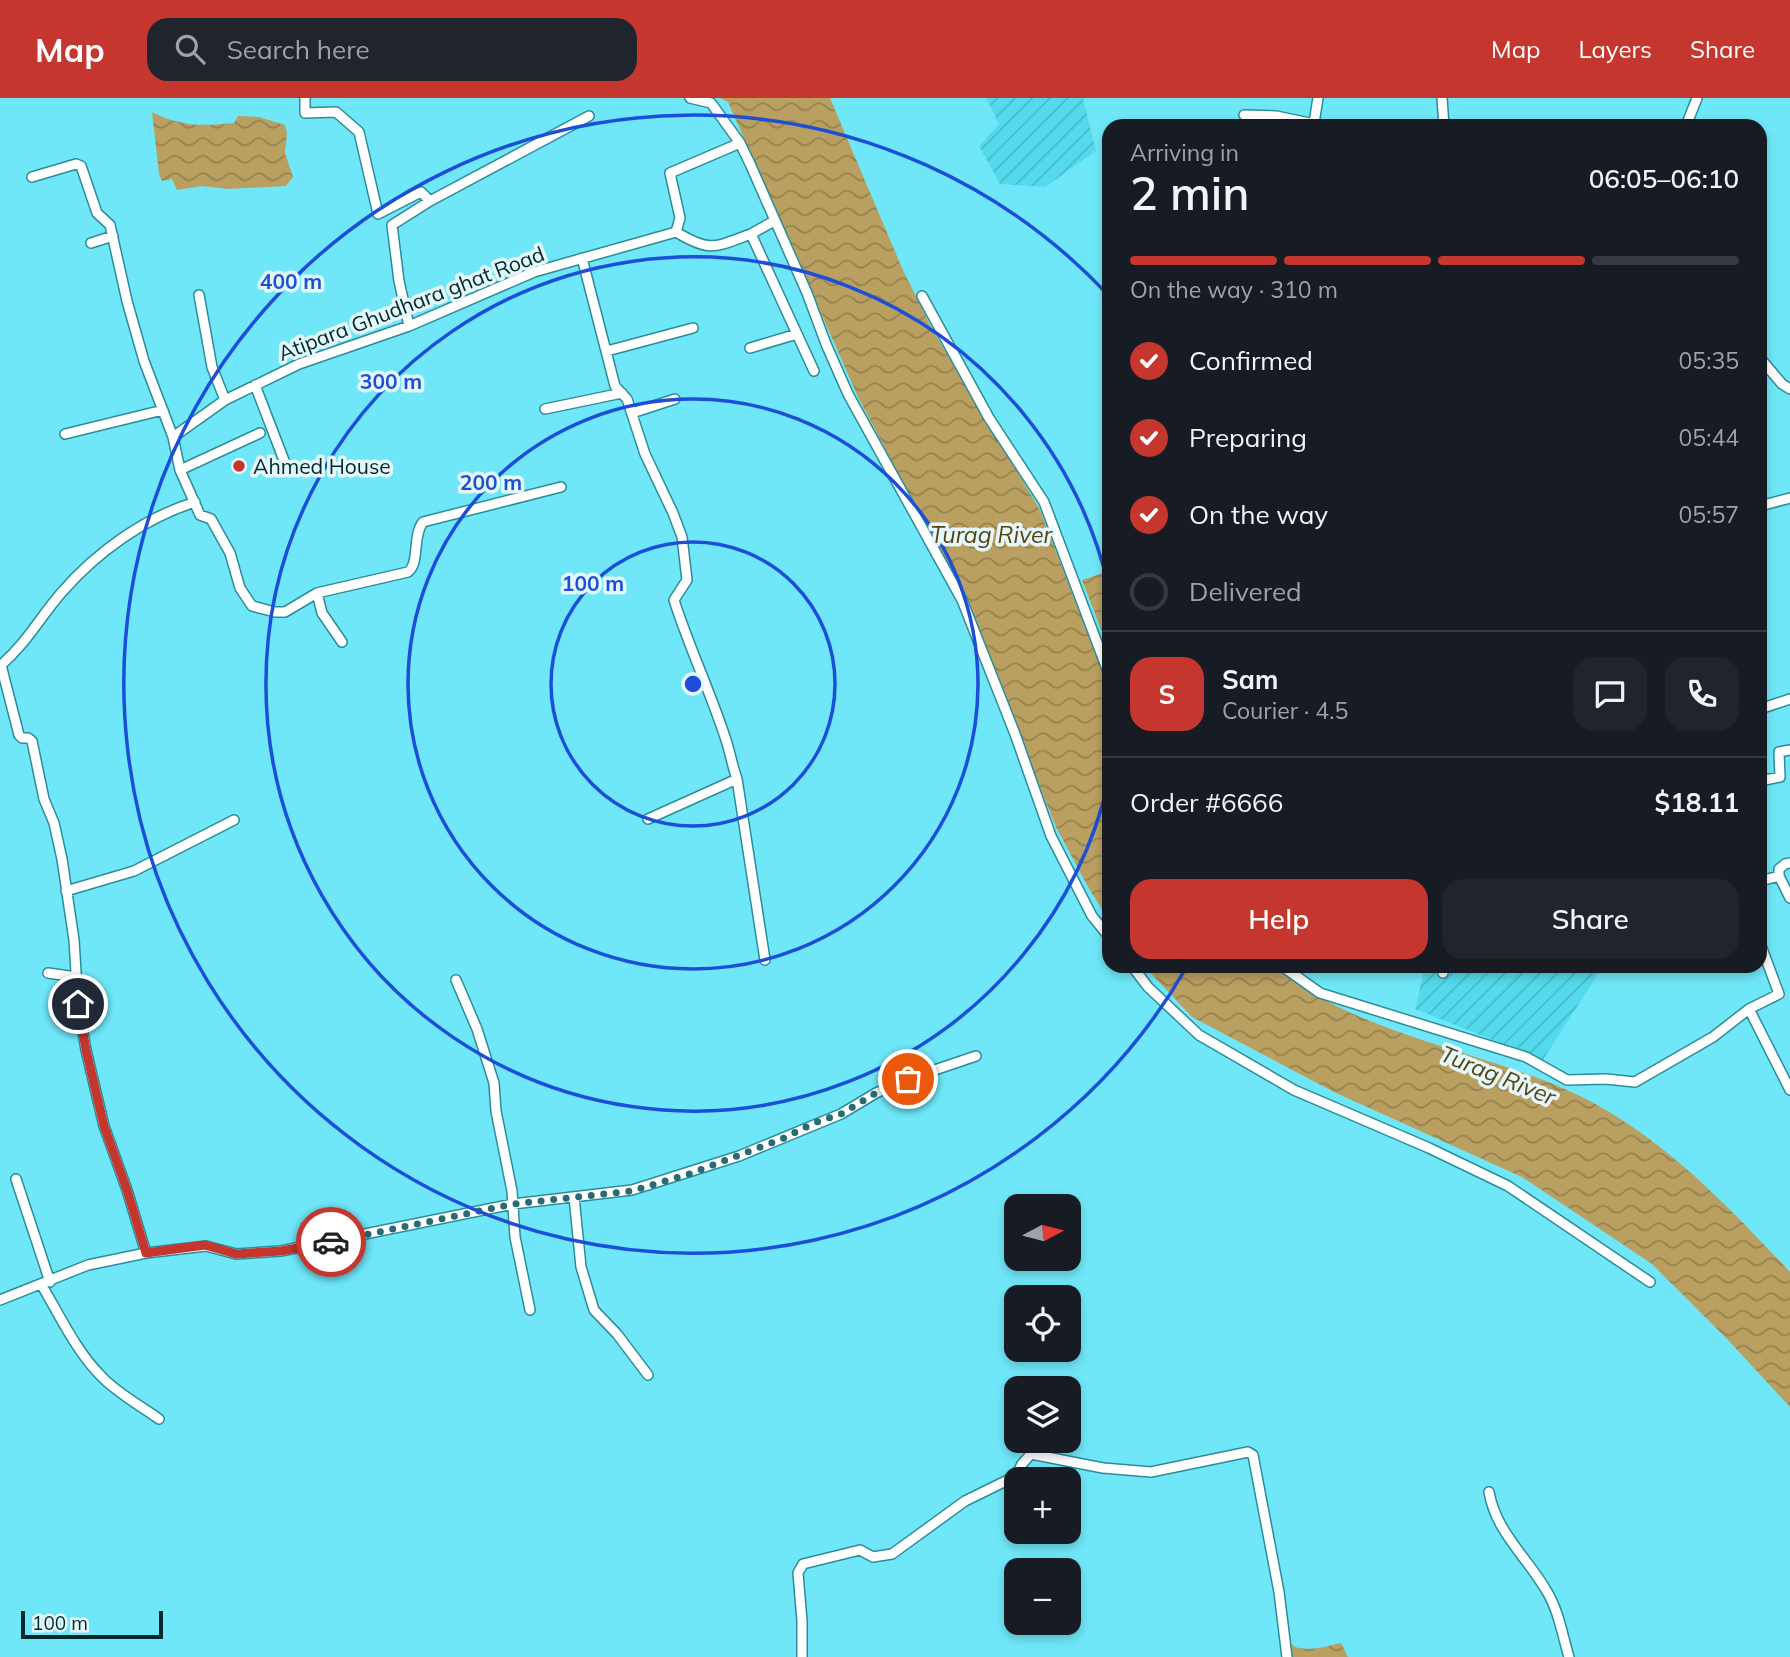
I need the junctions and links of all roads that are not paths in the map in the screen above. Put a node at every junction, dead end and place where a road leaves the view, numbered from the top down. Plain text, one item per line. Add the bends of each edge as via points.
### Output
1 (305, 98) edge
2 (690, 98) edge
3 (1318, 98) edge
4 (1442, 98) edge
5 (1697, 98) edge
6 (1244, 115) dead end
7 (589, 116) dead end
8 (1292, 119) edge
9 (1319, 119) edge
10 (1444, 119) edge
11 (1689, 119) edge
12 (740, 143) junction
13 (32, 177) dead end
14 (430, 201) junction
15 (378, 214) junction
16 (774, 221) junction
17 (392, 225) junction
18 (676, 232) junction
19 (751, 234) junction
20 (113, 236) junction
21 (91, 243) dead end
22 (582, 258) junction
23 (199, 295) dead end
24 (922, 296) dead end
25 (409, 326) junction
26 (694, 328) dead end
27 (797, 334) junction
28 (750, 348) dead end
29 (607, 351) junction
30 (1767, 366) edge
31 (814, 372) dead end
32 (256, 386) junction
33 (1790, 389) edge
34 (622, 393) junction
35 (675, 399) dead end
36 (225, 400) junction
37 (545, 409) dead end
38 (163, 410) junction
39 (632, 413) junction
40 (260, 433) dead end
41 (65, 434) dead end
42 (173, 438) junction
43 (285, 463) dead end
44 (180, 470) junction
45 (561, 487) dead end
46 (1790, 498) edge
47 (195, 502) junction
48 (1767, 504) edge
49 (317, 593) junction
50 (342, 642) dead end
51 (1102, 656) edge
52 (1, 666) edge
53 (1790, 699) edge
54 (1767, 707) edge
55 (1790, 750) edge
56 (737, 779) junction
57 (1767, 780) edge
58 (648, 818) dead end
59 (234, 820) dead end
60 (1790, 863) edge
61 (1779, 876) junction
62 (1767, 879) edge
63 (66, 891) junction
64 (1790, 898) edge
65 (1102, 928) edge
66 (765, 960) dead end
67 (1767, 962) edge
68 (48, 973) dead end
69 (1137, 973) edge
70 (1292, 973) edge
71 (76, 977) junction
72 (456, 980) dead end
73 (1749, 1009) junction
74 (976, 1056) dead end
75 (1790, 1090) edge
76 (16, 1179) dead end
77 (574, 1197) junction
78 (513, 1204) junction
79 (146, 1253) junction
80 (1650, 1282) dead end
81 (46, 1283) junction
82 (0, 1300) edge
83 (530, 1310) dead end
84 (648, 1375) dead end
85 (159, 1419) dead end
86 (1489, 1492) dead end
87 (802, 1657) edge
88 (1287, 1657) edge
89 (1569, 1657) edge

1 - 15 street via 305,113 336,112 359,131
2 - 12 street via 711,103
3 - 9 street
4 - 10 street
5 - 11 street
6 - 8 street
7 - 14 street
12 - 16 street
12 - 18 street via 670,173 680,218
13 - 20 street via 79,164 97,214 110,225
14 - 15 street via 421,192
14 - 17 street
15 - 17 street via 388,217
16 - 19 street
16 - 65 street via 848,394 962,600 1051,836
17 - 25 street
18 - 19 street via 712,248
18 - 22 street, Atipara Ghudhara ghat Road
19 - 27 street
20 - 21 street
20 - 38 street via 144,361
22 - 25 street, Atipara Ghudhara ghat Road via 534,272
22 - 29 street
23 - 36 street via 212,367
24 - 51 street via 989,418 1044,502
25 - 32 street, Atipara Ghudhara ghat Road via 273,374
26 - 29 street
27 - 28 street
27 - 31 street
29 - 34 street via 615,386
30 - 33 street
32 - 36 street, Atipara Ghudhara ghat Road
32 - 43 street
34 - 37 street
34 - 39 street
35 - 39 street
36 - 42 street, Atipara Ghudhara ghat Road
38 - 41 street
38 - 42 street
39 - 56 street via 682,537 687,580 674,600
40 - 44 street
42 - 44 street
44 - 47 street
45 - 49 street via 423,522 413,569
46 - 48 street
47 - 49 street via 200,515 211,519 230,553 240,589 252,606 285,612
47 - 52 street via 131,532 98,558 62,592
49 - 50 street via 322,613
52 - 63 street via 20,737 32,741 60,847
53 - 54 street
55 - 57 street via 1779,752 1780,777
56 - 58 street
56 - 66 street
59 - 63 street via 134,871
60 - 61 street via 1779,869
61 - 62 street
61 - 64 street
63 - 71 street
67 - 73 street via 1779,994
68 - 71 street
69 - 80 street via 1199,1035 1294,1090 1507,1186
70 - 73 street via 1320,993 1527,1057 1567,1080 1635,1082 1713,1037
71 - 79 street via 86,1050 104,1126
72 - 78 street via 494,1083
73 - 75 street
74 - 77 street via 908,1079 841,1114 689,1174 632,1191
76 - 81 street
77 - 78 street
77 - 84 street via 581,1267 594,1310
78 - 79 street via 281,1251 236,1254 205,1245
78 - 83 street
79 - 81 street via 88,1265
81 - 82 street
81 - 85 street via 79,1347 100,1376
86 - 89 street via 1508,1540 1529,1562 1558,1611
87 - 88 street via 798,1573 803,1564 860,1550 873,1557 892,1554 965,1501 1016,1475 1031,1454 1151,1472 1248,1452 1253,1455

